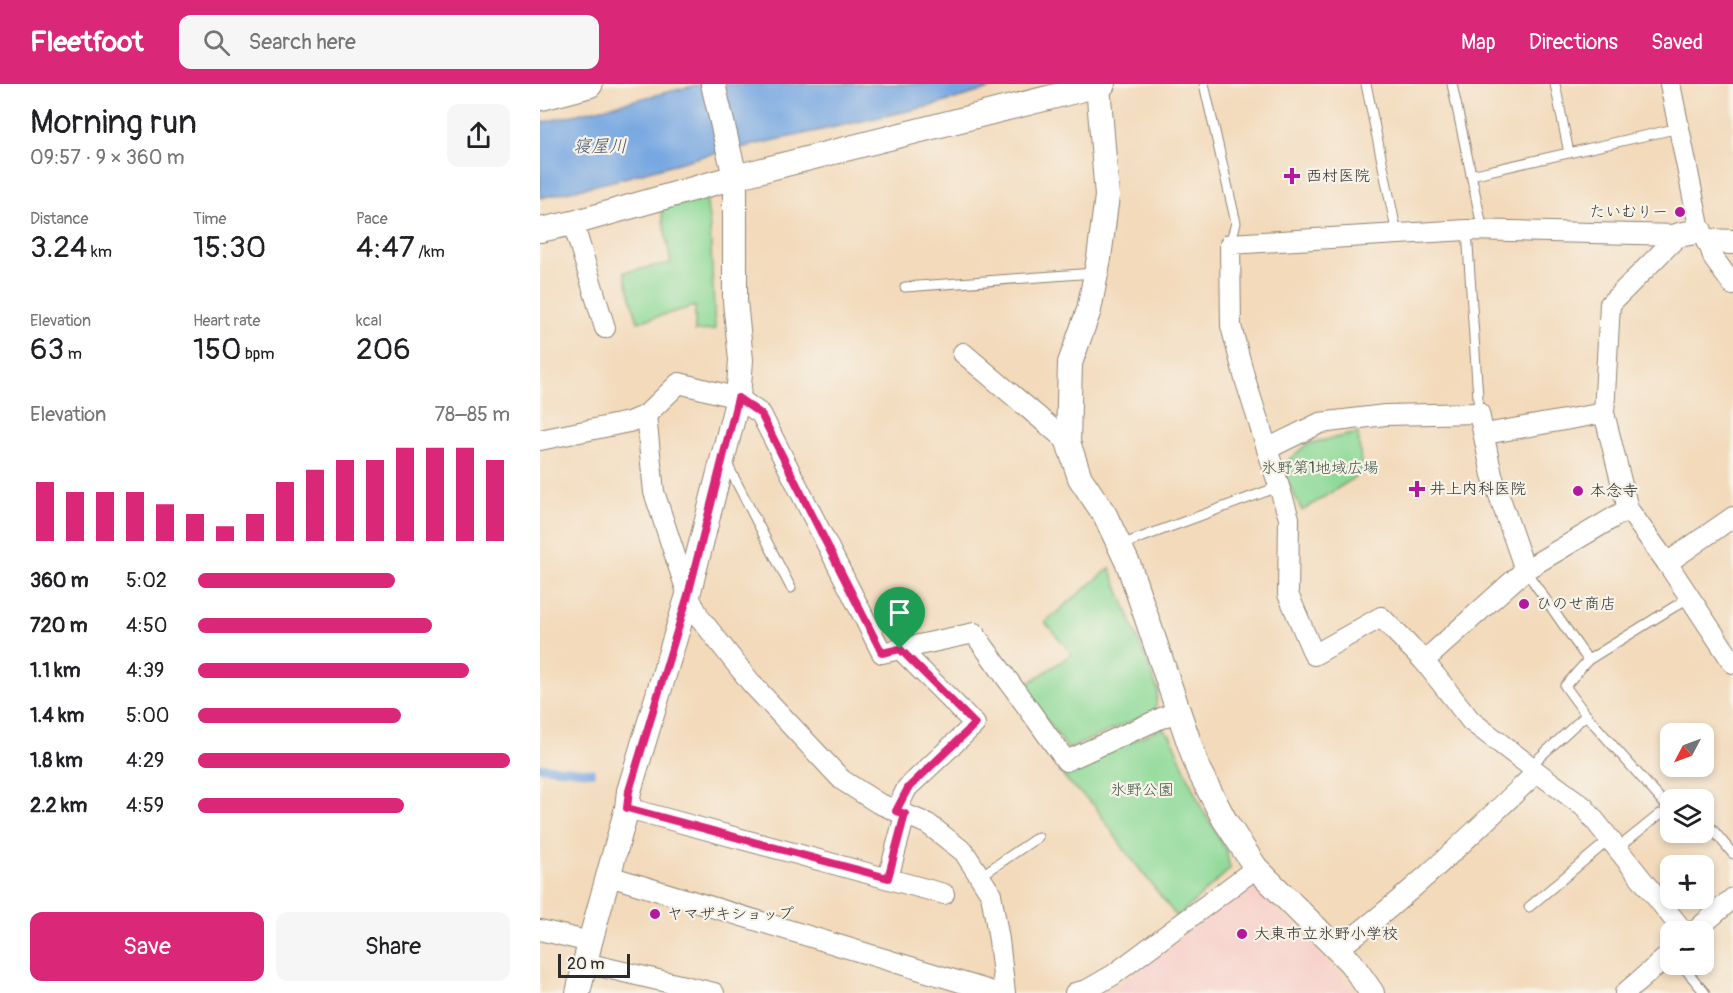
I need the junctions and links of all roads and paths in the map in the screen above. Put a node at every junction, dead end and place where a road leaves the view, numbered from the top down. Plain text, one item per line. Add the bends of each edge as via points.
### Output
1 (589, 84) edge
2 (713, 84) edge
3 (1204, 84) edge
4 (1366, 84) edge
5 (1452, 84) edge
6 (1555, 84) edge
7 (1670, 84) edge
8 (1100, 85) edge
9 (540, 97) edge
10 (1679, 128) junction
11 (1569, 153) junction
12 (733, 170) junction
13 (1471, 175) junction
14 (573, 223) junction
15 (540, 230) edge
16 (1475, 231) junction
17 (1397, 234) junction
18 (1696, 236) junction
19 (1733, 242) edge
20 (1230, 244) junction
21 (1096, 273) junction
22 (1733, 285) edge
23 (905, 287) dead end
24 (605, 328) dead end
25 (963, 353) dead end
26 (738, 398) junction
27 (1604, 412) junction
28 (1479, 413) junction
29 (646, 415) junction
30 (1485, 434) junction
31 (540, 440) edge
32 (1068, 442) junction
33 (1267, 448) junction
34 (723, 457) junction
35 (1278, 486) junction
36 (1628, 509) junction
37 (1733, 517) edge
38 (1119, 546) junction
39 (1667, 563) junction
40 (1525, 570) junction
41 (791, 588) dead end
42 (688, 595) junction
43 (1690, 597) junction
44 (900, 649) junction
45 (1588, 660) junction
46 (1424, 661) junction
47 (1733, 663) edge
48 (1178, 711) junction
49 (1586, 715) junction
50 (1533, 769) junction
51 (1660, 800) edge
52 (627, 808) junction
53 (900, 813) junction
54 (1660, 814) edge
55 (1714, 831) edge
56 (1038, 837) dead end
57 (1614, 843) junction
58 (1733, 854) edge
59 (1256, 868) junction
60 (609, 876) junction
61 (979, 877) junction
62 (888, 878) junction
63 (944, 894) dead end
64 (1733, 898) edge
65 (1529, 907) dead end
66 (1675, 921) edge
67 (1707, 921) edge
68 (540, 930) edge
69 (1336, 950) junction
70 (587, 952) junction
71 (1660, 963) edge
72 (1690, 975) edge
73 (578, 993) edge
74 (714, 993) edge
75 (997, 993) edge
76 (1005, 993) edge
77 (1075, 993) edge
78 (1372, 993) edge
79 (1626, 993) edge
80 (1704, 993) edge

1 - 9 main road
2 - 12 street
3 - 20 lane via 1236,223
4 - 17 lane
5 - 13 lane
6 - 11 lane
7 - 10 street
8 - 12 street
8 - 21 street via 1107,196
10 - 11 lane
10 - 18 street
11 - 13 lane
12 - 14 street
12 - 26 street via 735,301 741,360
13 - 16 lane
14 - 15 street
14 - 24 street
16 - 17 street
16 - 18 street
16 - 28 lane
17 - 20 street
18 - 19 street
18 - 22 street
18 - 27 street via 1610,304
20 - 33 street via 1230,326
21 - 23 lane
21 - 32 street via 1089,310 1070,363
25 - 32 street
26 - 29 street via 679,382
26 - 34 street
26 - 44 street via 761,414 882,653
27 - 30 street
27 - 36 street
28 - 30 street
28 - 33 street via 1385,415 1320,423
29 - 31 street
29 - 42 street via 654,492
30 - 40 street via 1492,476
32 - 38 street via 1080,478 1105,515
33 - 35 street
34 - 41 lane
34 - 42 street
35 - 38 lane
35 - 46 street via 1289,518 1288,594 1314,655 1381,617
36 - 39 street
36 - 40 street
37 - 39 street
38 - 48 street
39 - 43 street
40 - 45 lane
40 - 46 street
42 - 52 street
42 - 53 street via 700,618 752,684 842,780
43 - 45 lane
43 - 47 street
44 - 48 street via 974,633 1066,761
44 - 53 street via 975,724 908,788
45 - 49 lane via 1565,686
46 - 50 street via 1471,721
48 - 59 street via 1198,769
49 - 50 lane
49 - 51 lane
50 - 57 street via 1584,807
50 - 69 street via 1434,870
52 - 60 street
52 - 62 street
53 - 61 street via 928,824 964,852
53 - 62 street
54 - 57 lane
55 - 58 lane
56 - 61 lane
57 - 65 lane
57 - 66 street
59 - 69 street
59 - 77 street via 1113,975
60 - 70 street
60 - 75 street
61 - 76 street via 991,894
62 - 63 street
64 - 67 street
68 - 70 street
69 - 78 street via 1351,963
70 - 73 street
70 - 74 street
71 - 79 street
72 - 80 lane

